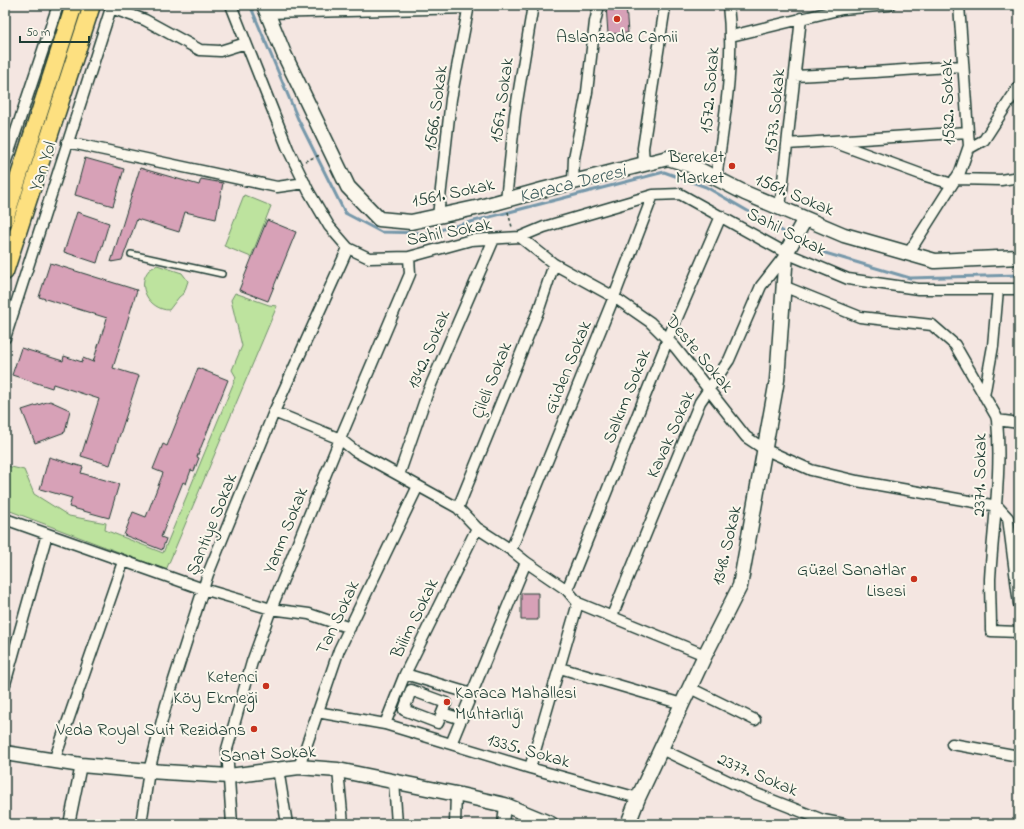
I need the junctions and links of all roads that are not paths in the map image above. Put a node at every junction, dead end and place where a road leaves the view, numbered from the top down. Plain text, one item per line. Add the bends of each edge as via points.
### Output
1 (58, 5) edge
2 (74, 5) edge
3 (92, 5) edge
4 (231, 5) edge
5 (533, 5) edge
6 (598, 5) edge
7 (728, 5) edge
8 (890, 5) edge
9 (959, 5) edge
10 (469, 6) edge
11 (111, 7) edge
12 (266, 9) edge
13 (826, 9) edge
14 (664, 13) dead end
15 (801, 18) junction
16 (731, 36) junction
17 (246, 43) junction
18 (963, 66) junction
19 (795, 76) junction
20 (1019, 86) edge
21 (26, 102) junction
22 (42, 106) junction
23 (968, 132) junction
24 (832, 141) junction
25 (67, 142) junction
26 (787, 144) junction
27 (968, 149) junction
28 (5, 164) edge
29 (644, 164) junction
30 (1019, 177) edge
31 (716, 179) junction
32 (35, 180) junction
33 (954, 181) junction
34 (573, 182) junction
35 (305, 183) junction
36 (53, 187) junction
37 (653, 195) junction
38 (506, 200) junction
39 (780, 208) junction
40 (438, 216) junction
41 (721, 216) junction
42 (5, 219) edge
43 (805, 219) junction
44 (518, 237) junction
45 (494, 239) junction
46 (348, 248) junction
47 (786, 253) junction
48 (131, 254) dead end
49 (908, 254) junction
50 (409, 257) junction
51 (1019, 257) edge
52 (554, 264) junction
53 (5, 272) edge
54 (222, 274) dead end
55 (783, 286) junction
56 (998, 289) junction
57 (1019, 289) edge
58 (614, 297) junction
59 (5, 338) edge
60 (668, 339) junction
61 (709, 389) junction
62 (984, 396) junction
63 (274, 412) junction
64 (997, 420) junction
65 (1019, 423) edge
66 (340, 439) junction
67 (764, 449) junction
68 (399, 475) junction
69 (418, 486) junction
70 (997, 506) junction
71 (458, 508) junction
72 (5, 520) edge
73 (477, 528) junction
74 (47, 534) junction
75 (511, 550) junction
76 (123, 562) junction
77 (526, 562) junction
78 (203, 589) junction
79 (566, 590) junction
80 (578, 603) junction
81 (1019, 604) edge
82 (272, 609) junction
83 (612, 616) junction
84 (350, 628) junction
85 (1019, 632) edge
86 (705, 655) junction
87 (560, 668) junction
88 (405, 674) junction
89 (437, 683) junction
90 (5, 684) edge
91 (690, 688) junction
92 (472, 694) junction
93 (397, 695) junction
94 (431, 697) junction
95 (408, 699) junction
96 (682, 704) junction
97 (317, 712) junction
98 (442, 713) junction
99 (422, 717) junction
100 (462, 719) junction
101 (755, 720) dead end
102 (384, 724) junction
103 (415, 734) junction
104 (451, 744) junction
105 (952, 744) dead end
106 (661, 749) junction
107 (5, 753) edge
108 (1019, 756) edge
109 (54, 761) junction
110 (81, 764) junction
111 (299, 767) junction
112 (530, 768) junction
113 (278, 769) junction
114 (338, 770) junction
115 (149, 771) junction
116 (228, 776) junction
117 (394, 781) junction
118 (456, 794) junction
119 (638, 798) junction
120 (505, 805) junction
121 (69, 824) edge
122 (141, 824) edge
123 (232, 824) edge
124 (287, 824) edge
125 (343, 824) edge
126 (397, 824) edge
127 (455, 824) edge
128 (503, 824) edge
129 (551, 824) edge
130 (628, 824) edge
131 (844, 824) edge

1 - 21 street, Yan Yol
2 - 22 main road
3 - 32 main road
4 - 17 street, Sahil Sokak
5 - 38 street, 1567. Sokak via 515,114
6 - 34 street via 587,92 574,158
7 - 16 street, 1572. Sokak
8 - 13 street
9 - 18 street, 1582. Sokak
10 - 12 street
10 - 40 street, 1566. Sokak via 451,99
11 - 17 street via 144,20 200,50 220,52
11 - 25 street, Yan Yol
12 - 40 street, 1561. Sokak via 284,54 348,187 379,219 411,222
13 - 15 street
14 - 29 street via 643,148
15 - 16 street
15 - 19 street, 1573. Sokak
16 - 31 street, 1572. Sokak via 729,88
17 - 35 street, Sahil Sokak
18 - 19 street
18 - 23 street, 1582. Sokak
19 - 26 street, 1573. Sokak
20 - 27 street via 984,140
21 - 22 street
21 - 28 street, Yan Yol
22 - 42 main road
23 - 24 street
23 - 27 street, 1582. Sokak
24 - 26 street
24 - 33 street via 923,175
25 - 35 street via 277,187
25 - 36 street, Yan Yol
26 - 39 street, 1573. Sokak
27 - 33 street, 1582. Sokak
29 - 31 street, 1561. Sokak via 668,158 690,165
29 - 34 street, 1561. Sokak
30 - 33 street
31 - 39 street, 1561. Sokak
32 - 36 street
32 - 53 main road
33 - 49 street, 1582. Sokak
34 - 38 street, 1561. Sokak
35 - 46 street, Sahil Sokak via 329,226
36 - 59 street, Yan Yol
37 - 41 street, Sahil Sokak via 680,194
37 - 44 street, Sahil Sokak
37 - 58 street, Güden Sokak
38 - 40 street, 1561. Sokak
39 - 43 street, 1561. Sokak
41 - 47 street, Sahil Sokak
41 - 60 street, Salkım Sokak
43 - 47 street
43 - 49 street, 1561. Sokak via 844,235
44 - 45 street, Sahil Sokak
44 - 52 street, Deste Sokak
45 - 50 street, Sahil Sokak via 471,240
45 - 68 street, 1342. Sokak via 427,394
46 - 50 street, Sahil Sokak via 369,258
46 - 63 street, Şantiye Sokak
47 - 55 street, 1348. Sokak
47 - 56 street, Sahil Sokak via 848,279 918,288
47 - 61 street, Kavak Sokak via 761,286 729,360
48 - 54 lane
49 - 51 street, 1561. Sokak via 935,261
50 - 66 street, Yarım Sokak via 410,274
52 - 58 street, Deste Sokak
52 - 71 street, Çileli Sokak
55 - 62 street, 2371. Sokak via 860,317 932,325 955,345
55 - 67 street, 1348. Sokak via 777,380
56 - 57 street, Sahil Sokak
56 - 62 street via 993,346
58 - 60 street, Deste Sokak via 650,322
58 - 75 street, Güden Sokak
60 - 61 street, Deste Sokak
60 - 79 street, Salkım Sokak
61 - 67 street, Deste Sokak via 746,437
61 - 83 street, Kavak Sokak via 700,402
62 - 64 street, 2371. Sokak
63 - 66 street
63 - 78 street, Şantiye Sokak
64 - 65 street
64 - 70 street, 2371. Sokak
66 - 68 street
66 - 82 street, Yarım Sokak
67 - 70 street, Deste Sokak via 811,470
67 - 86 street, 1348. Sokak via 740,586
68 - 69 street
69 - 71 street
69 - 84 street, Tan Sokak
70 - 81 street via 1008,518
70 - 85 street, 2371. Sokak via 990,579 991,631
71 - 73 street
72 - 74 street
73 - 75 street
73 - 88 street, Bilim Sokak
74 - 76 street
74 - 90 street
75 - 77 street
76 - 78 street
76 - 109 street
77 - 79 street
77 - 92 street
78 - 82 street
78 - 115 street, Şantiye Sokak via 166,705
79 - 80 street
80 - 83 street
80 - 87 street
82 - 84 street via 309,614
82 - 116 street, Yarım Sokak via 252,662 227,749
83 - 86 street
84 - 97 street, Tan Sokak via 339,650
86 - 91 street, 1348. Sokak
87 - 96 street
87 - 112 street
88 - 89 street
88 - 93 street, Bilim Sokak
89 - 92 street
89 - 94 street
91 - 96 street, 1348. Sokak
91 - 101 street
92 - 100 street
93 - 95 street
93 - 102 street, Bilim Sokak
94 - 95 street via 411,690
94 - 98 street via 446,703
95 - 99 street via 404,710
96 - 106 street, 1348. Sokak
97 - 102 street, 1335. Sokak
97 - 111 street, Tan Sokak
98 - 99 street via 438,723
98 - 100 street
99 - 103 street
100 - 104 street
102 - 103 street, 1335. Sokak
103 - 104 street, 1335. Sokak
104 - 112 street, 1335. Sokak
105 - 108 street
106 - 119 street, 1348. Sokak
106 - 131 street, 2377. Sokak via 749,791 823,820
107 - 109 street, Sanat Sokak
109 - 110 street, Sanat Sokak
110 - 115 street, Sanat Sokak
110 - 121 street
111 - 113 street, Sanat Sokak
111 - 114 street, Sanat Sokak
112 - 119 street, 1335. Sokak
113 - 116 street, Sanat Sokak
113 - 124 street
114 - 117 street, Sanat Sokak
114 - 125 street
115 - 116 street, Sanat Sokak
115 - 122 street, Şantiye Sokak
116 - 123 street, Yarım Sokak
117 - 118 street, Sanat Sokak
117 - 126 street
118 - 120 street, Sanat Sokak
118 - 127 street
119 - 130 street, 1348. Sokak
120 - 128 street
120 - 129 street, Sanat Sokak

